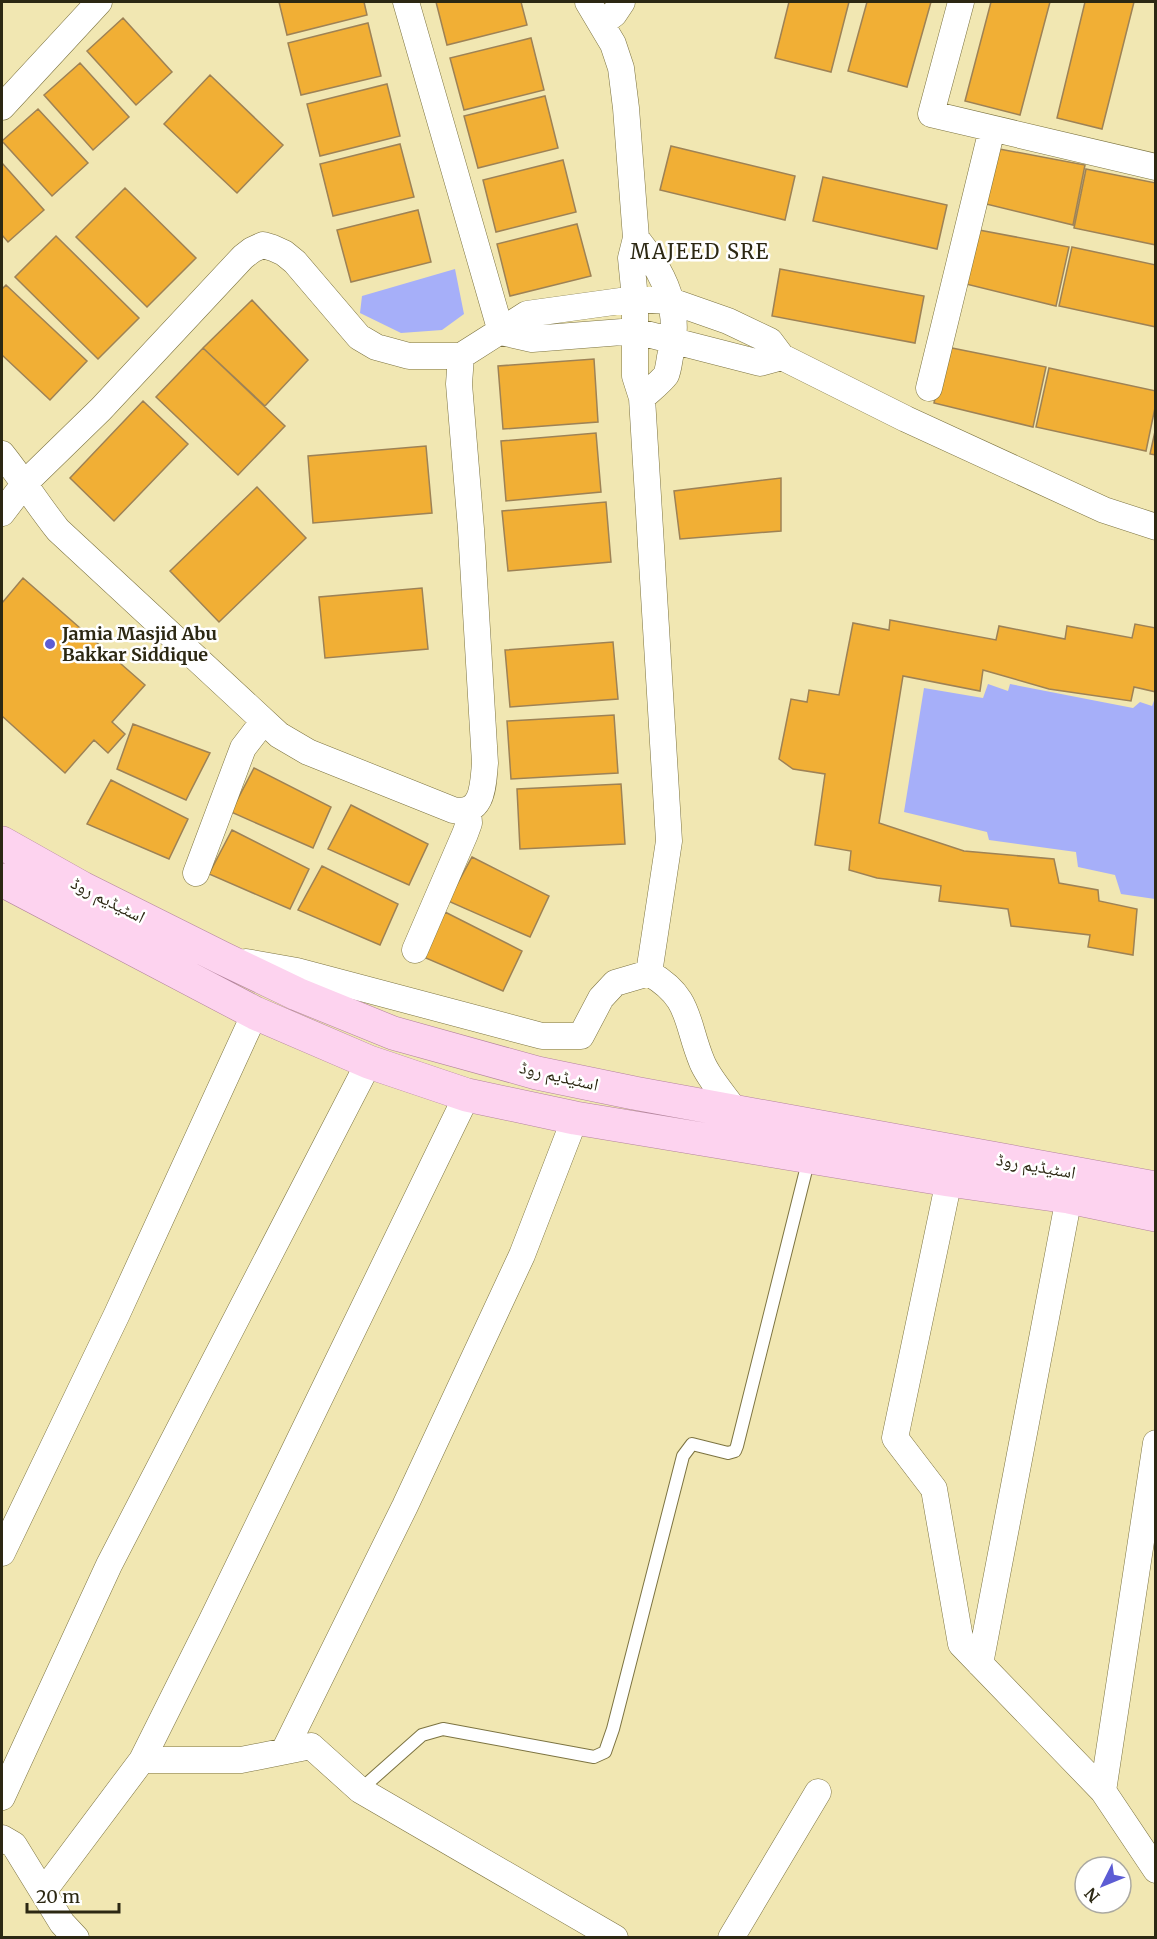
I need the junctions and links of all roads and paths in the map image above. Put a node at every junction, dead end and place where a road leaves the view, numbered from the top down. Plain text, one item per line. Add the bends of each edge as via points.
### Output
1 (99, 2) edge
2 (406, 2) edge
3 (588, 2) edge
4 (622, 2) edge
5 (961, 2) edge
6 (602, 23) junction
7 (2, 107) edge
8 (992, 129) junction
9 (1155, 167) edge
10 (636, 237) junction
11 (634, 299) junction
12 (671, 301) junction
13 (501, 332) junction
14 (635, 332) junction
15 (674, 340) junction
16 (461, 356) junction
17 (782, 357) junction
18 (929, 388) dead end
19 (642, 398) junction
20 (2, 454) edge
21 (25, 483) junction
22 (2, 513) edge
23 (1155, 527) edge
24 (263, 722) junction
25 (468, 810) junction
26 (2, 843) edge
27 (196, 873) dead end
28 (2, 880) edge
29 (416, 950) dead end
30 (222, 958) junction
31 (649, 973) junction
32 (255, 1013) junction
33 (369, 1062) junction
34 (467, 1095) junction
35 (736, 1112) junction
36 (575, 1118) junction
37 (809, 1156) junction
38 (949, 1180) junction
39 (1155, 1188) edge
40 (1069, 1197) junction
41 (1155, 1215) edge
42 (1155, 1443) edge
43 (2, 1553) edge
44 (981, 1664) junction
45 (284, 1751) junction
46 (142, 1760) junction
47 (360, 1790) junction
48 (1103, 1791) junction
49 (818, 1792) dead end
50 (2, 1797) edge
51 (2, 1838) edge
52 (1155, 1870) edge
53 (43, 1892) junction
54 (65, 1930) edge
55 (615, 1938) edge
56 (732, 1938) edge

1 - 7 street
2 - 13 street
3 - 6 street
4 - 6 street
5 - 8 street via 931,114
6 - 10 street via 621,68
8 - 9 street
8 - 18 street
10 - 11 street via 631,258
10 - 12 street via 653,259
11 - 12 street
11 - 13 street via 527,314
11 - 14 street
12 - 15 street
12 - 17 street via 770,341
13 - 14 street via 532,339
13 - 16 street
14 - 15 street
14 - 19 street via 635,376
15 - 17 street via 760,363
15 - 19 street via 666,375
16 - 21 street via 409,356 376,347 359,337 295,262 263,245 243,257 101,409
16 - 25 street via 459,384 486,763 483,790
17 - 23 street via 1104,510
19 - 31 street via 669,841
20 - 21 street
21 - 22 street
21 - 24 street via 58,530
24 - 25 street via 308,752 453,810
24 - 27 street via 243,747
25 - 29 street via 465,834
26 - 30 main road, اسٹیڈیم روڈ
28 - 32 main road, اسٹیڈیم روڈ
30 - 31 street via 297,970 542,1036 581,1035 615,983
30 - 35 main road, اسٹیڈیم روڈ via 393,1033 537,1073
31 - 35 street via 684,1004 702,1064
32 - 33 main road, اسٹیڈیم روڈ
32 - 43 street
33 - 34 main road, اسٹیڈیم روڈ
33 - 50 street via 109,1565
34 - 36 main road, اسٹیڈیم روڈ
34 - 46 street
35 - 39 main road, اسٹیڈیم روڈ
36 - 37 main road, اسٹیڈیم روڈ
36 - 45 street via 517,1265 405,1506
37 - 38 main road, اسٹیڈیم روڈ
37 - 47 lane via 737,1446 728,1453 692,1444 683,1456 605,1752 594,1757 443,1729 422,1735
38 - 40 main road, اسٹیڈیم روڈ
38 - 44 street via 895,1438 934,1489 961,1644
40 - 41 main road, اسٹیڈیم روڈ
40 - 44 street
42 - 48 street
44 - 48 street
45 - 46 street via 241,1760
45 - 47 street via 311,1746
46 - 53 street
47 - 55 street
48 - 52 street
49 - 56 street
51 - 53 street via 14,1845
53 - 54 street

